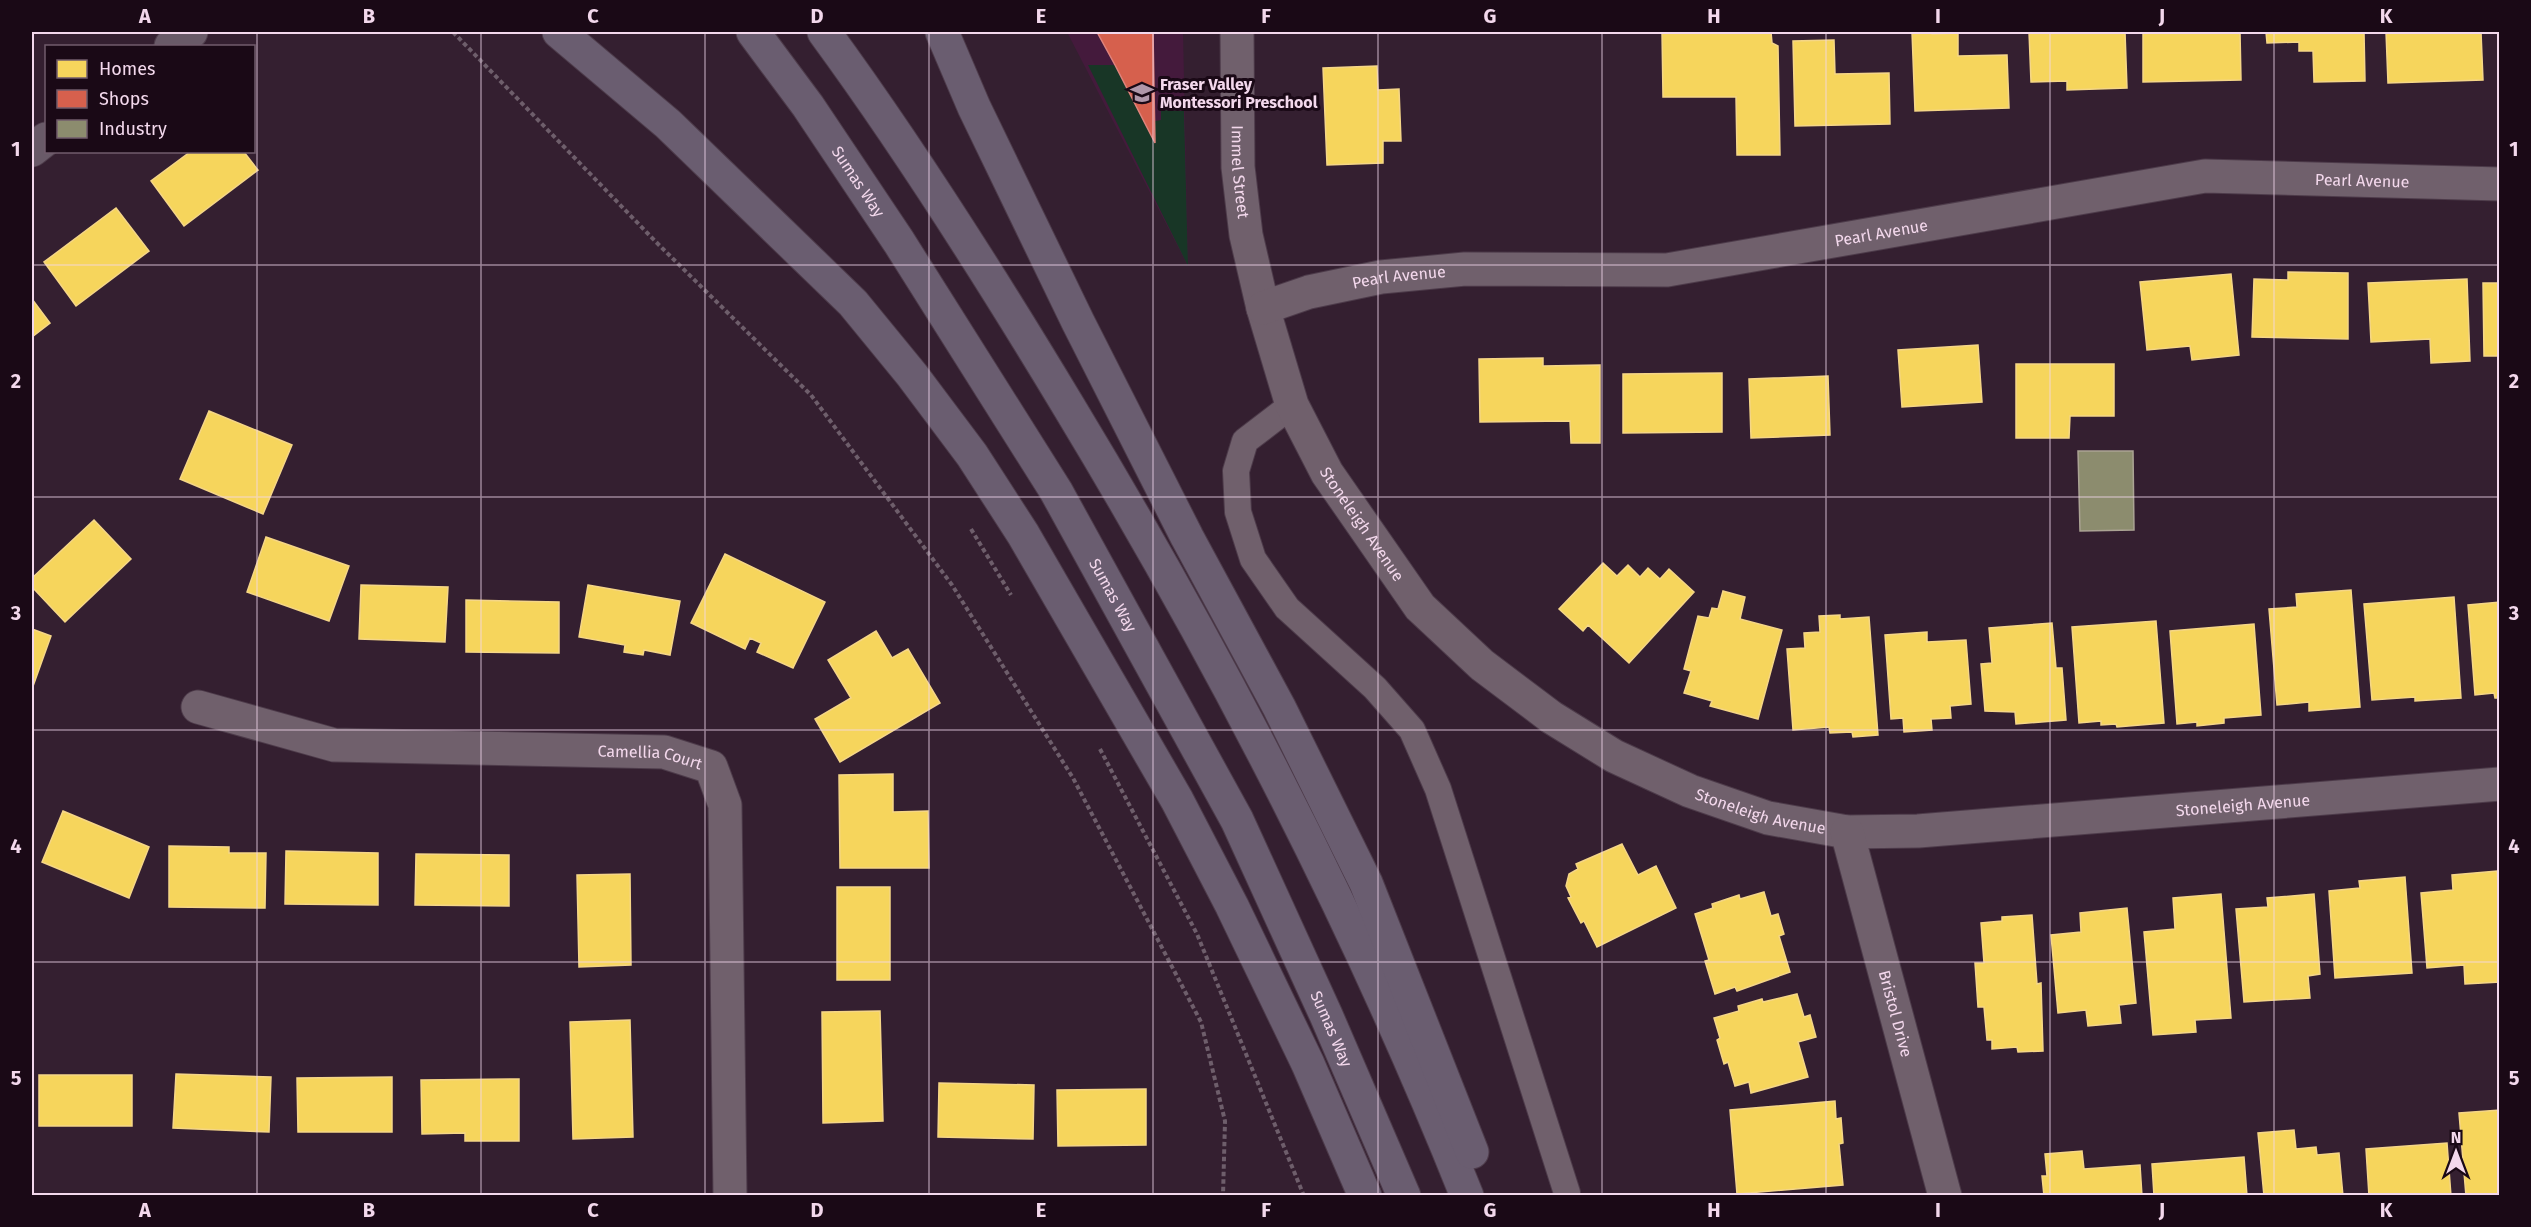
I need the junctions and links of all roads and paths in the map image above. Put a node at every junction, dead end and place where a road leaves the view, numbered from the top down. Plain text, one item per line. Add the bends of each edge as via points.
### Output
1 (191, 32) edge
2 (453, 32) edge
3 (559, 32) edge
4 (753, 32) edge
5 (824, 32) edge
6 (942, 32) edge
7 (1237, 32) edge
8 (172, 45) edge
9 (45, 140) edge
10 (32, 150) edge
11 (2499, 184) edge
12 (1263, 308) junction
13 (1292, 405) junction
14 (967, 522) dead end
15 (1016, 604) dead end
16 (198, 707) dead end
17 (1100, 748) dead end
18 (2499, 784) edge
19 (1847, 832) junction
20 (1567, 1193) dead end
21 (729, 1196) edge
22 (1223, 1196) edge
23 (1304, 1196) edge
24 (1365, 1196) edge
25 (1404, 1196) edge
26 (1467, 1196) edge
27 (1488, 1196) edge
28 (1945, 1196) edge

1 - 8 main road
2 - 22 path via 811,395 952,585 1073,778 1201,1022 1225,1121
3 - 24 highway via 668,124 853,303 972,455 1023,534 1177,800 1308,1064
4 - 25 highway, Sumas Way via 899,242 1056,491 1237,820
5 - 26 highway via 1005,302 1147,536 1215,658 1310,843 1396,1024
6 - 27 highway via 1078,322 1279,707 1365,883
7 - 12 street, Immel Street via 1238,167 1246,236
9 - 10 main road
11 - 12 street, Pearl Avenue via 2205,176 1667,270 1465,269 1381,277 1309,292
12 - 13 street, Stoneleigh Avenue
13 - 19 street, Stoneleigh Avenue via 1327,473 1420,607 1482,665 1551,717 1614,756 1690,791 1768,818
13 - 20 lane via 1245,441 1236,471 1238,512 1252,559 1287,608 1375,688 1412,730 1438,789
14 - 15 path
16 - 21 street, Camellia Court via 334,746 664,752 711,767 725,805
17 - 23 path via 1197,934
18 - 19 street, Stoneleigh Avenue via 1917,831
19 - 28 street, Bristol Drive

